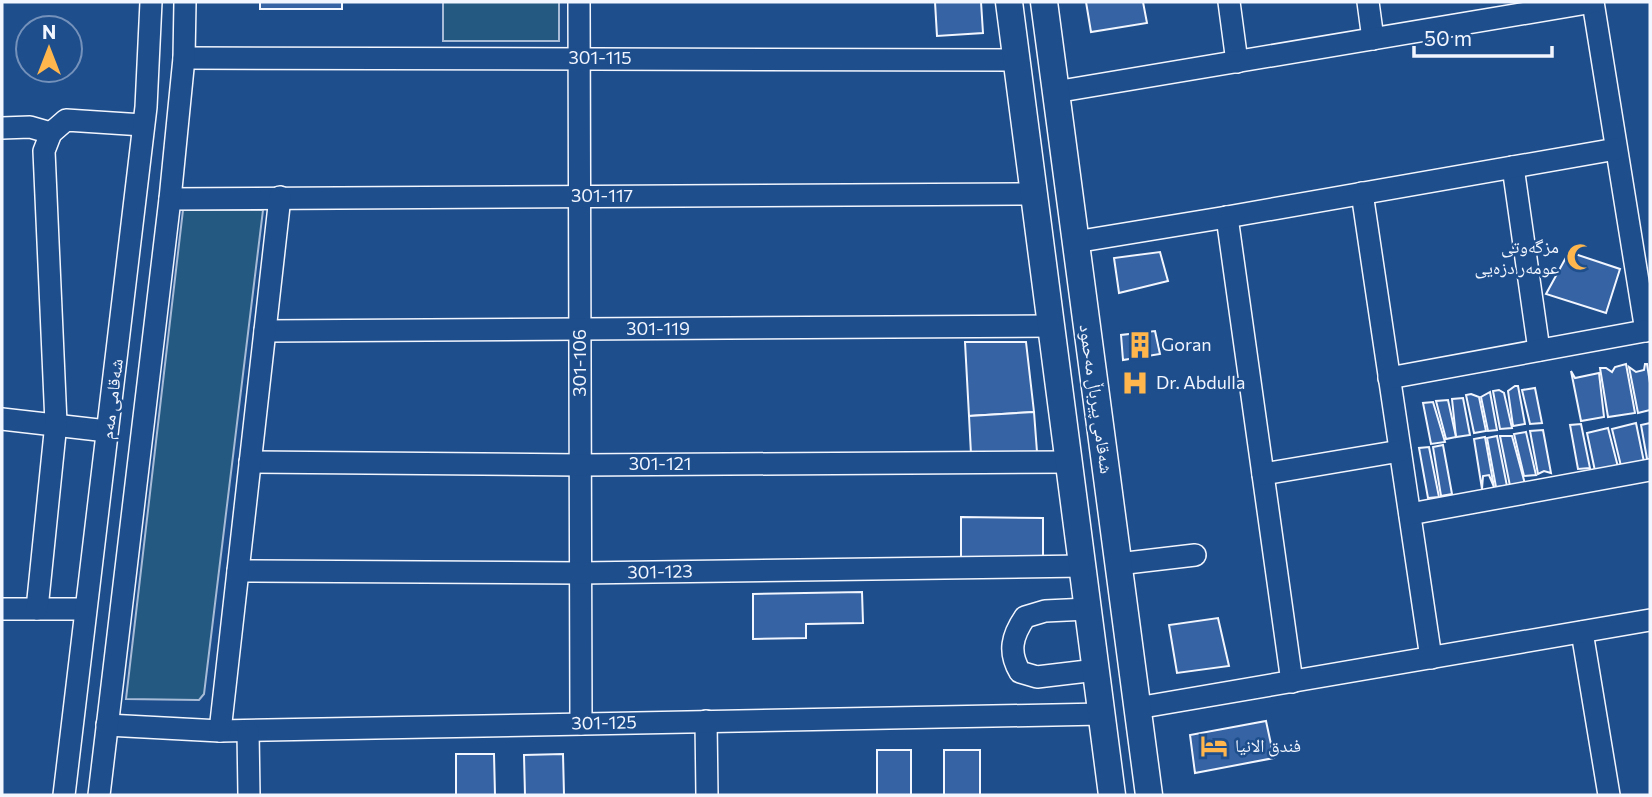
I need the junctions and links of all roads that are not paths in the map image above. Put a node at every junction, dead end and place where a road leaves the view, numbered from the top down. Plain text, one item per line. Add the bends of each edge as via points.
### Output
1 (151, 2) edge
2 (185, 2) edge
3 (579, 2) edge
4 (1009, 2) edge
5 (1044, 2) edge
6 (1229, 2) edge
7 (1368, 2) edge
8 (1593, 2) edge
9 (1514, 8) edge
10 (1373, 39) junction
11 (184, 58) junction
12 (579, 58) junction
13 (1017, 60) junction
14 (1237, 62) junction
15 (1055, 92) junction
16 (143, 125) junction
17 (2, 128) edge
18 (51, 133) junction
19 (1616, 149) junction
20 (1513, 167) junction
21 (1035, 194) junction
22 (1362, 194) junction
23 (580, 196) junction
24 (280, 197) junction
25 (170, 199) junction
26 (1227, 217) junction
27 (1074, 242) junction
28 (1052, 326) junction
29 (580, 330) junction
30 (1648, 330) edge
31 (265, 331) junction
32 (119, 340) junction
33 (153, 343) junction
34 (1539, 350) junction
35 (1390, 377) junction
36 (2, 419) edge
37 (56, 423) junction
38 (107, 431) junction
39 (1400, 452) junction
40 (250, 462) junction
41 (1069, 462) junction
42 (580, 465) junction
43 (1650, 470) edge
44 (1263, 474) junction
45 (1110, 508) junction
46 (1076, 513) junction
47 (1409, 514) junction
48 (1195, 555) dead end
49 (1118, 564) junction
50 (1083, 566) junction
51 (238, 571) junction
52 (580, 573) junction
53 (2, 609) edge
54 (37, 609) junction
55 (85, 609) junction
56 (1088, 609) junction
57 (1650, 620) edge
58 (1582, 632) junction
59 (1431, 658) junction
60 (1096, 670) junction
61 (1037, 677) junction
62 (1292, 682) junction
63 (1137, 708) junction
64 (1102, 714) junction
65 (1037, 716) junction
66 (706, 721) junction
67 (581, 724) junction
68 (107, 725) junction
69 (220, 731) junction
70 (248, 731) junction
71 (64, 795) edge
72 (99, 795) edge
73 (249, 795) edge
74 (707, 795) edge
75 (1112, 795) edge
76 (1149, 795) edge
77 (1609, 795) edge

1 - 16 street, شەقامی مەم
2 - 11 street, شەقامی مەم
3 - 12 street, 301-106
4 - 13 main road, شەقامی پیرباڵ مەحمود
5 - 15 main road, شەقامی پیرباڵ مەحمود
6 - 14 street
7 - 10 street
8 - 9 street
8 - 19 street
9 - 10 street
10 - 14 street
11 - 12 street, 301-115
11 - 25 street, شەقامی مەم
12 - 13 street, 301-115
12 - 23 street, 301-106
13 - 21 main road, شەقامی پیرباڵ مەحمود
14 - 15 street
15 - 27 main road, شەقامی پیرباڵ مەحمود
16 - 18 street via 66,120
16 - 32 street, شەقامی مەم
17 - 18 street via 30,127
18 - 37 street via 44,151
19 - 20 street
19 - 30 street
20 - 22 street
20 - 34 street
21 - 23 street, 301-117
21 - 28 main road, شەقامی پیرباڵ مەحمود
22 - 26 street
22 - 35 street
23 - 24 street, 301-117
23 - 29 street, 301-106
24 - 25 street, 301-117
24 - 31 street
25 - 33 street, شەقامی مەم
26 - 27 street
26 - 44 street
27 - 45 main road, شەقامی پیرباڵ مەحمود
28 - 29 street, 301-119
28 - 41 main road, شەقامی پیرباڵ مەحمود
29 - 31 street, 301-119
29 - 42 street, 301-106
30 - 34 street
31 - 40 street
32 - 33 street
32 - 38 street, شەقامی مەم
33 - 68 street, شەقامی مەم
34 - 35 street
35 - 39 street
36 - 37 street
37 - 38 street
37 - 54 street
38 - 55 street, شەقامی مەم
39 - 44 street
39 - 47 street
40 - 42 street, 301-121
40 - 51 street
41 - 42 street, 301-121
41 - 46 main road, شەقامی پیرباڵ مەحمود
42 - 52 street, 301-106
43 - 47 street
44 - 62 street
45 - 46 main road
45 - 49 main road, شەقامی پیرباڵ مەحمود
46 - 50 main road, شەقامی پیرباڵ مەحمود
47 - 59 street
48 - 49 street
49 - 63 main road, شەقامی پیرباڵ مەحمود
50 - 52 street, 301-123
50 - 56 main road, شەقامی پیرباڵ مەحمود
51 - 52 street, 301-123
51 - 69 street
52 - 67 street, 301-106
53 - 54 street
54 - 55 street
55 - 71 street, شەقامی مەم
56 - 60 main road, شەقامی پیرباڵ مەحمود
56 - 61 street via 1025,617 1016,631 1012,659 1020,672
57 - 58 street
58 - 59 street
58 - 77 street
59 - 62 street
60 - 61 street
60 - 64 main road, شەقامی پیرباڵ مەحمود
61 - 65 street
62 - 63 street
63 - 76 main road, شەقامی پیرباڵ مەحمود
64 - 65 street, 301-125
64 - 75 main road, شەقامی پیرباڵ مەحمود
65 - 66 street, 301-125
66 - 67 street, 301-125
66 - 74 street
67 - 70 street, 301-125
68 - 69 street, 301-125
68 - 72 street, شەقامی مەم
69 - 70 street, 301-125
70 - 73 street

